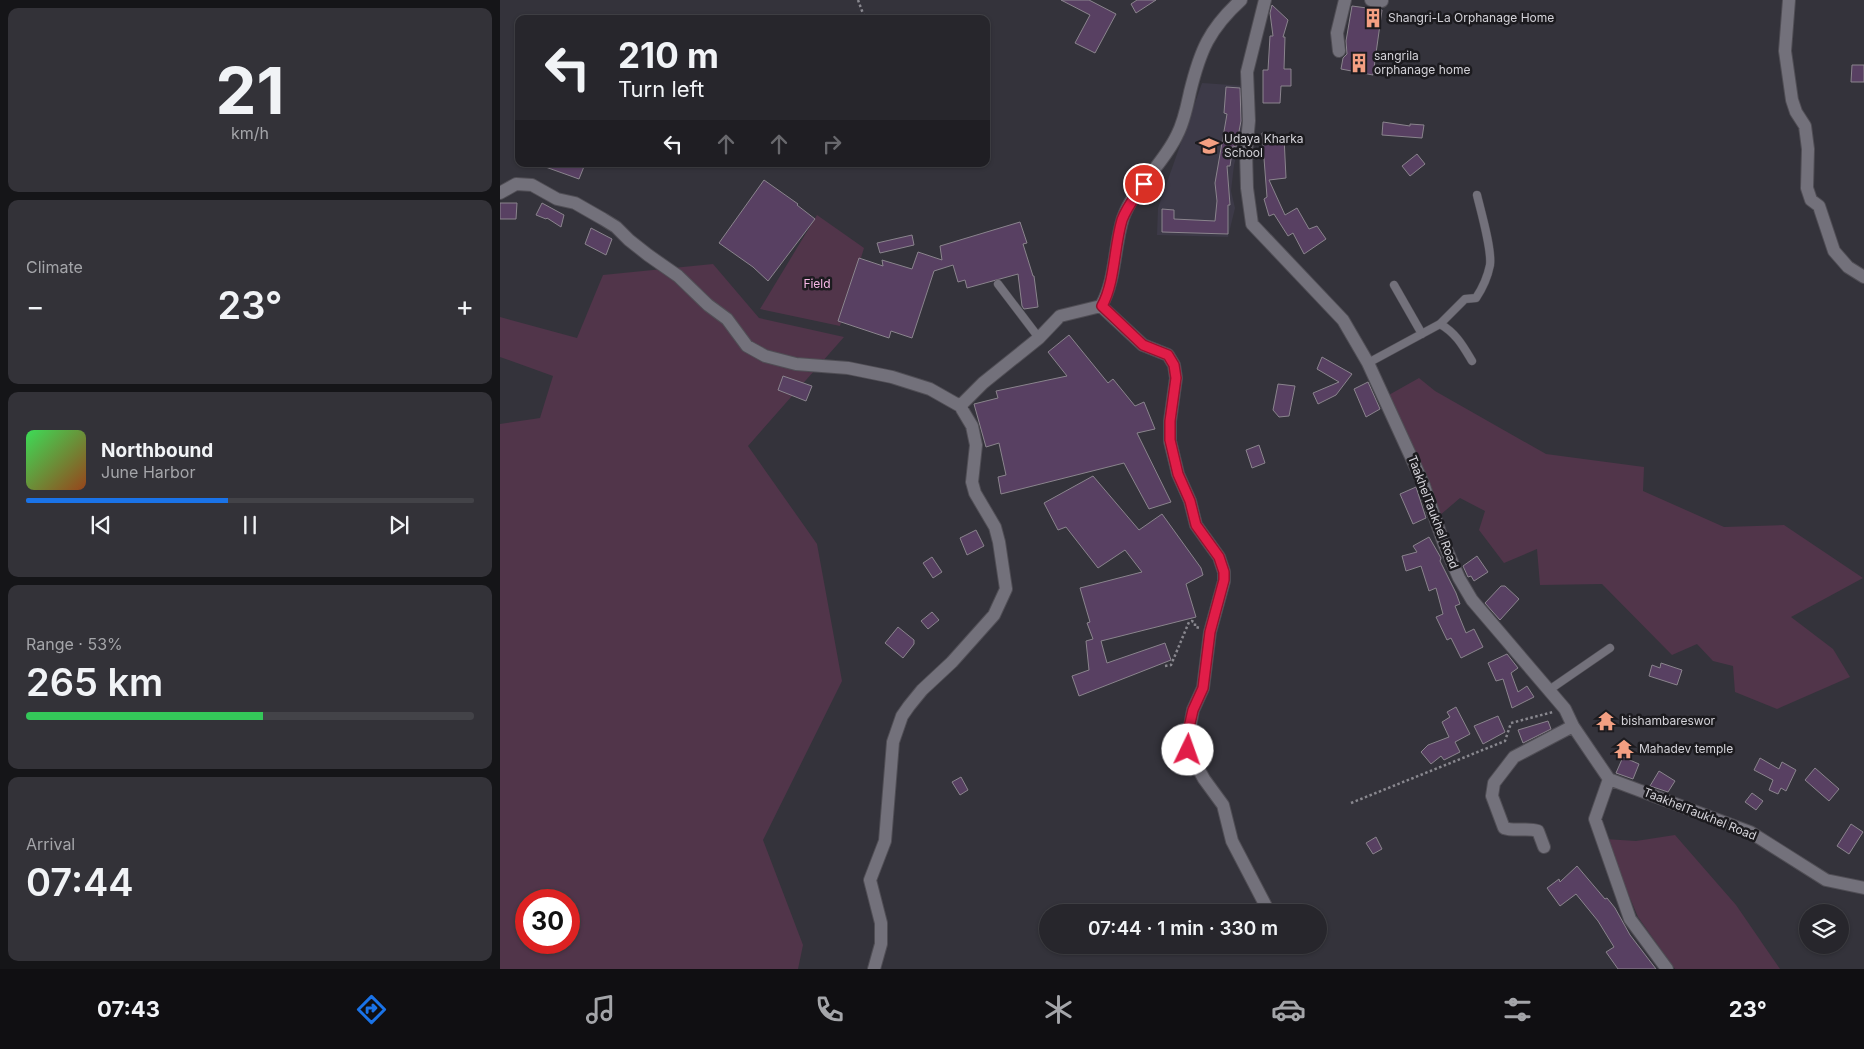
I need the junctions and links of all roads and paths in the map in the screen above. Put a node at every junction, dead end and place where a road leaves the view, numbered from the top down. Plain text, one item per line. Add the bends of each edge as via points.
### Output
1 (858, 0) edge
2 (1241, 0) edge
3 (1265, 0) edge
4 (1345, 0) edge
5 (1789, 0) edge
6 (864, 15) edge
7 (1339, 51) dead end
8 (500, 193) edge
9 (1477, 195) dead end
10 (1864, 277) edge
11 (998, 284) dead end
12 (1394, 285) dead end
13 (1102, 306) junction
14 (1440, 324) junction
15 (1422, 334) junction
16 (1039, 338) junction
17 (1472, 361) dead end
18 (1368, 363) junction
19 (960, 406) junction
20 (1195, 623) dead end
21 (1610, 648) dead end
22 (1165, 666) dead end
23 (1549, 690) junction
24 (1565, 709) junction
25 (1573, 726) junction
26 (1609, 779) junction
27 (1351, 803) dead end
28 (1544, 847) dead end
29 (1864, 888) edge
30 (1265, 904) edge
31 (874, 969) edge
32 (1667, 969) edge

1 - 6 path
2 - 13 street via 1208,40 1177,136 1129,204 1120,228 1108,295
3 - 18 street, TaakhelTaukhel Road via 1247,72 1247,188 1252,224 1343,320
4 - 7 street via 1337,32
5 - 10 street via 1785,51 1792,100 1805,126 1807,188 1811,200 1819,206 1834,252 1848,267
8 - 19 street via 516,184 532,185 603,219 678,276 708,306 727,319 747,346 765,356 796,364 848,368 892,377 930,389
9 - 14 lane via 1490,264 1476,298 1465,299
11 - 16 lane
12 - 15 lane
13 - 16 street via 1060,316
13 - 30 street via 1143,345 1168,355 1174,365 1176,378 1170,440 1178,474 1196,525 1219,557 1224,572 1210,632 1203,688 1188,732 1188,750 1224,805 1232,841
14 - 15 lane
14 - 17 lane via 1458,339
15 - 18 lane
16 - 19 street
18 - 23 street, TaakhelTaukhel Road via 1423,483 1459,578 1472,600
19 - 31 street via 972,426 976,445 972,482 995,527 1006,589 994,615 922,690 902,716 893,742 885,841 870,880 881,923 881,944
20 - 22 path via 1186,625 1171,665
21 - 23 lane
23 - 24 street, TaakhelTaukhel Road
24 - 25 street, TaakhelTaukhel Road
24 - 27 path via 1511,723 1506,741
25 - 26 street, TaakhelTaukhel Road
25 - 28 street via 1514,757 1494,783 1492,796 1504,828 1538,831
26 - 29 street, TaakhelTaukhel Road via 1750,832 1826,880
26 - 32 street via 1595,819 1630,918

